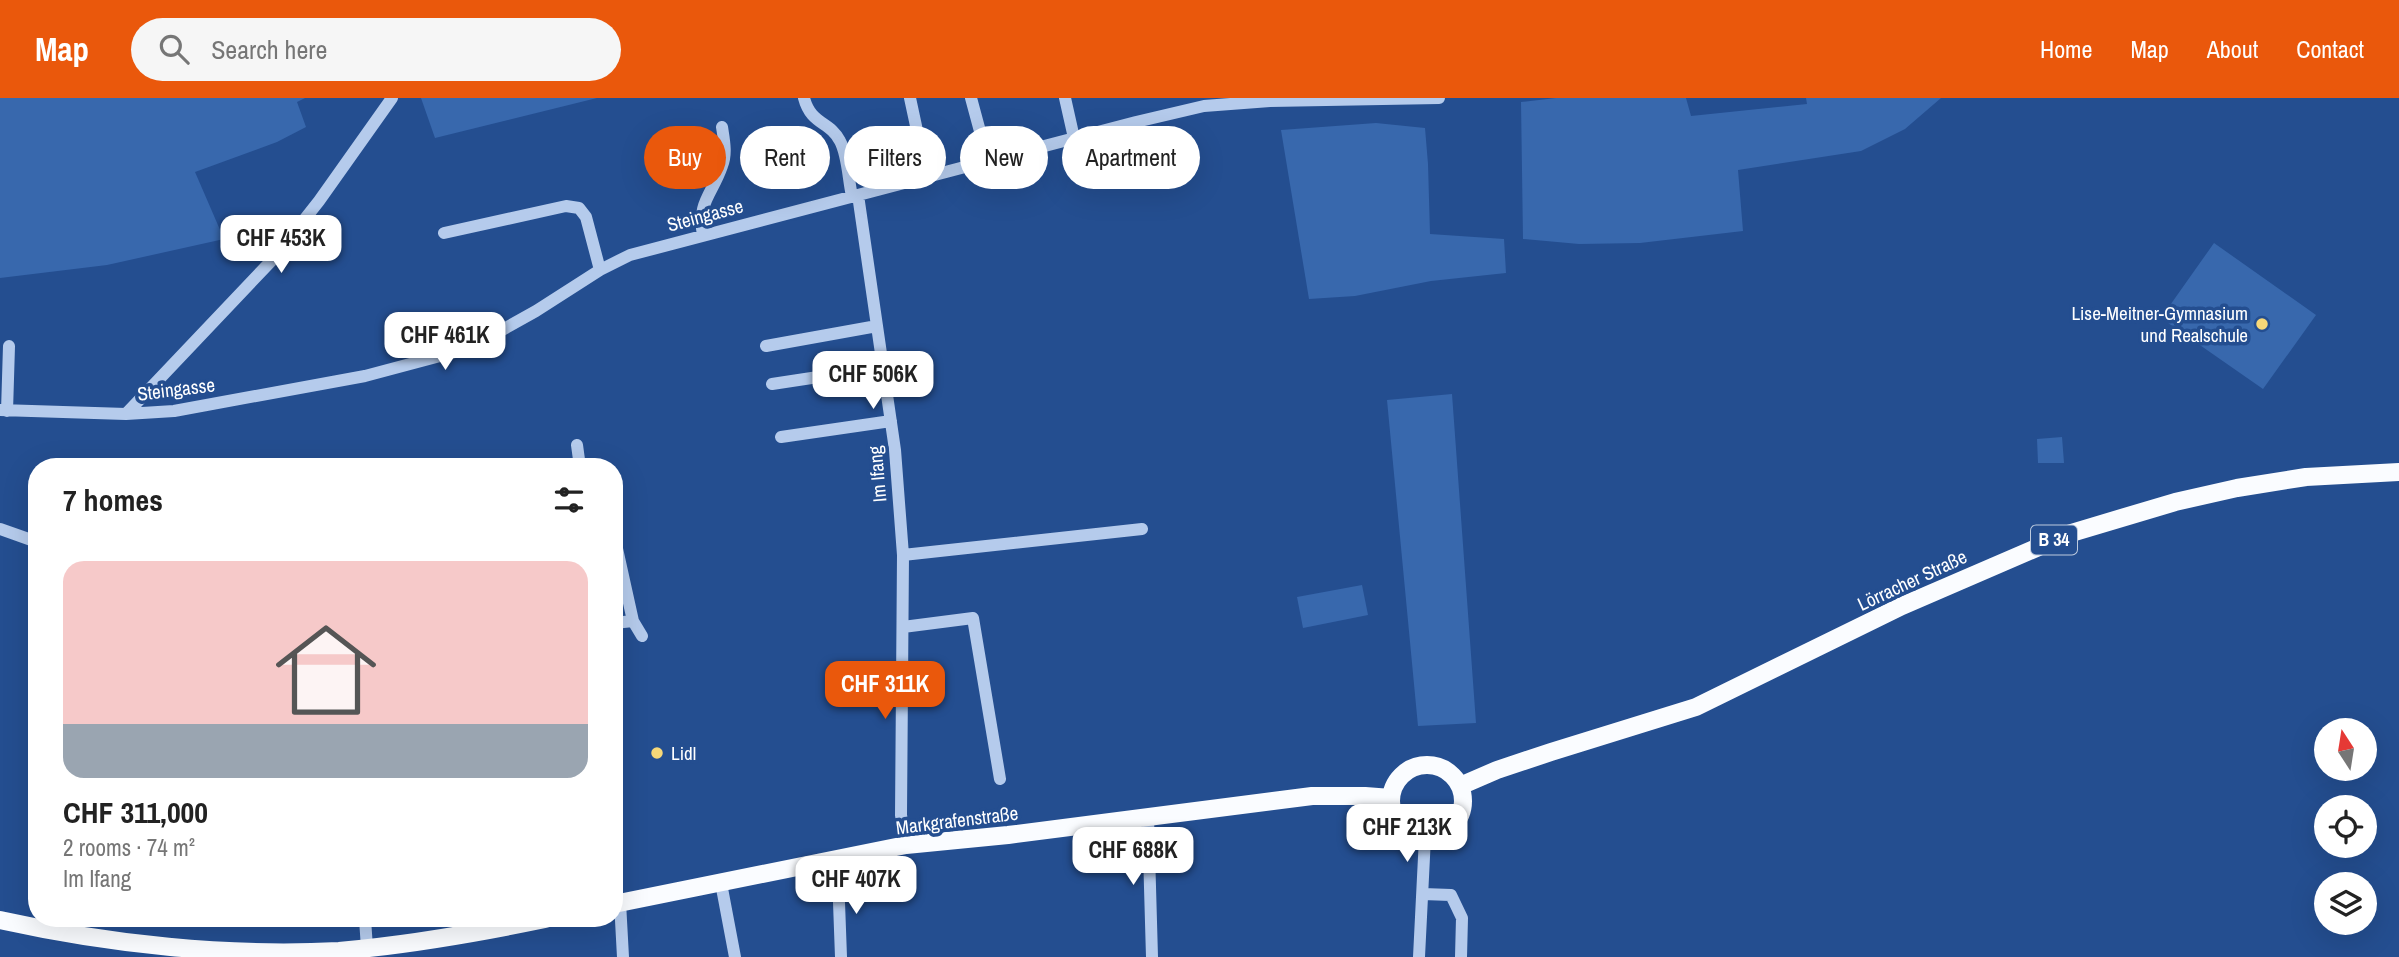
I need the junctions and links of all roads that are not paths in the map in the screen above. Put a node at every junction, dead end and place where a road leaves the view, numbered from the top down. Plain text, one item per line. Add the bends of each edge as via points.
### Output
1 (392, 98) edge
2 (804, 98) edge
3 (910, 98) edge
4 (971, 98) edge
5 (1065, 98) edge
6 (1439, 98) edge
7 (916, 126) edge
8 (979, 126) edge
9 (1071, 126) edge
10 (1123, 126) edge
11 (712, 189) edge
12 (879, 189) edge
13 (855, 195) junction
14 (444, 233) dead end
15 (703, 235) junction
16 (600, 270) junction
17 (877, 326) junction
18 (9, 346) dead end
19 (766, 346) dead end
20 (884, 367) junction
21 (772, 384) dead end
22 (3, 410) edge
23 (126, 414) junction
24 (891, 421) junction
25 (781, 437) dead end
26 (577, 445) dead end
27 (579, 458) edge
28 (2399, 472) edge
29 (1142, 528) dead end
30 (0, 529) edge
31 (28, 539) edge
32 (902, 555) junction
33 (623, 576) edge
34 (633, 621) junction
35 (623, 622) edge
36 (903, 627) junction
37 (642, 636) dead end
38 (1000, 779) dead end
39 (1460, 786) junction
40 (1391, 798) junction
41 (1148, 817) junction
42 (1425, 836) junction
43 (906, 845) junction
44 (835, 859) junction
45 (721, 883) junction
46 (1423, 894) junction
47 (623, 902) edge
48 (0, 920) edge
49 (28, 925) edge
50 (36, 927) edge
51 (366, 927) edge
52 (506, 927) edge
53 (620, 927) edge
54 (367, 948) junction
55 (184, 953) edge
56 (623, 957) edge
57 (735, 957) edge
58 (841, 957) edge
59 (1152, 957) edge
60 (1419, 957) edge
61 (1461, 957) edge

1 - 23 street, Steingasse via 274,258
2 - 13 street, Im Ifang via 810,114 841,143
3 - 7 street
4 - 8 street
5 - 9 street
6 - 10 street, Steingasse via 1204,106
11 - 15 street via 700,220
12 - 13 street, Steingasse
13 - 15 street, Steingasse
13 - 17 street, Im Ifang
14 - 16 street via 566,206 579,208 586,217
15 - 16 street, Steingasse via 630,255
16 - 23 street, Steingasse via 470,348 365,376 174,411
17 - 19 street
17 - 20 street, Im Ifang
18 - 22 street
20 - 21 street
20 - 24 street, Im Ifang
22 - 23 street, Steingasse
24 - 25 street
24 - 32 street, Im Ifang
26 - 27 street
28 - 39 main road, Lörracher Straße / B 34 via 2306,477 2237,488 2071,533 1902,606 1696,707 1552,751
29 - 32 street
30 - 31 street
32 - 36 street, Im Ifang
33 - 34 street
34 - 35 street
34 - 37 street
36 - 38 street via 973,618
36 - 43 street, Im Ifang via 901,816
39 - 40 main road via 1446,771 1426,765 1406,771
39 - 42 main road via 1463,804 1456,821 1443,833
40 - 41 main road, Markgrafenstraße via 1312,796
40 - 42 main road via 1396,820 1404,829
41 - 43 main road, Markgrafenstraße
41 - 59 street
42 - 46 street
43 - 44 main road, Markgrafenstraße
44 - 45 main road, Markgrafenstraße
44 - 58 street
45 - 47 main road, Markgrafenstraße
45 - 57 street
46 - 60 street
46 - 61 street via 1451,895 1462,918
48 - 49 main road
50 - 55 main road
51 - 54 street
52 - 54 main road
53 - 56 street
54 - 55 main road

